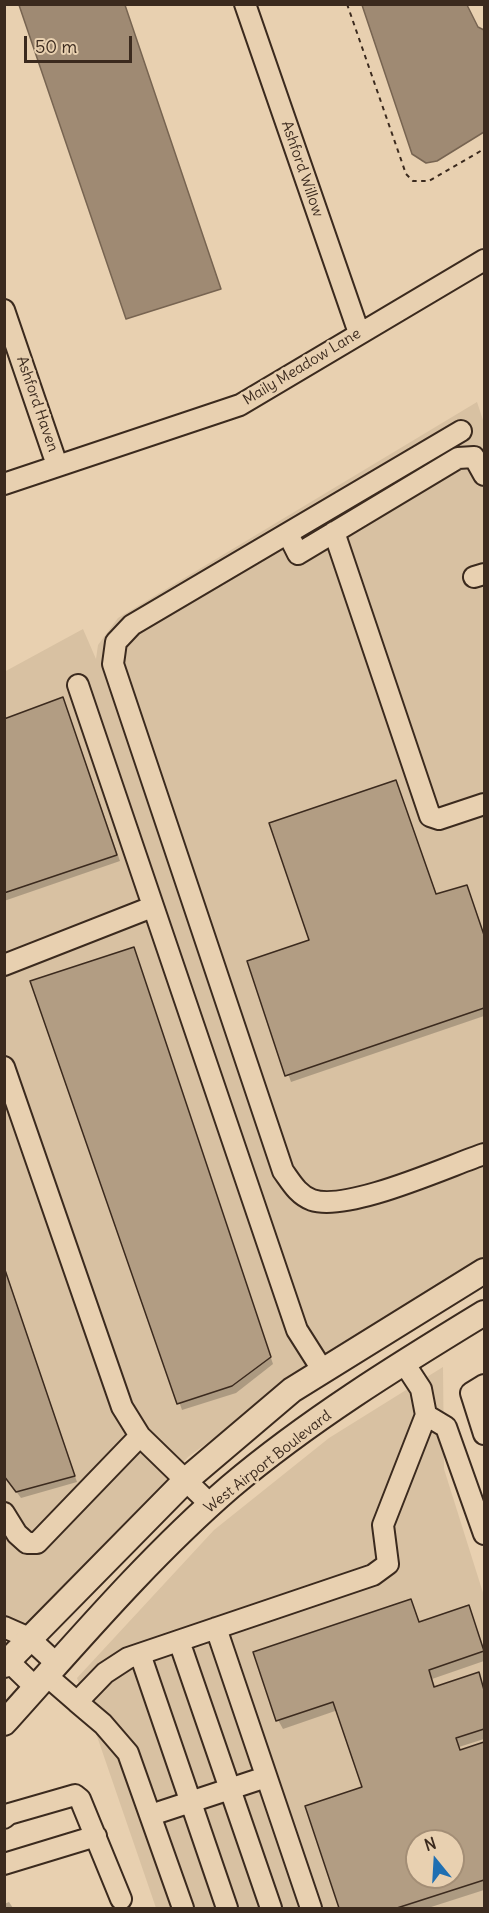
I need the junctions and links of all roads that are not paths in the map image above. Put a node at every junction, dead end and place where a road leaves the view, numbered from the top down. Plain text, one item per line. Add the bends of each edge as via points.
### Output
1 (245, 4) edge
2 (484, 260) edge
3 (4, 310) edge
4 (359, 333) junction
5 (461, 431) dead end
6 (57, 465) junction
7 (484, 475) edge
8 (4, 484) edge
9 (334, 532) junction
10 (288, 534) junction
11 (78, 685) dead end
12 (484, 804) edge
13 (152, 907) junction
14 (4, 965) edge
15 (4, 1067) edge
16 (484, 1154) edge
17 (484, 1271) edge
18 (484, 1313) edge
19 (404, 1363) junction
20 (323, 1371) junction
21 (484, 1385) edge
22 (426, 1415) junction
23 (484, 1434) edge
24 (140, 1436) junction
25 (186, 1480) junction
26 (211, 1506) junction
27 (4, 1513) edge
28 (484, 1534) edge
29 (4, 1627) edge
30 (216, 1628) junction
31 (29, 1638) junction
32 (178, 1641) junction
33 (140, 1654) junction
34 (6, 1661) edge
35 (46, 1676) junction
36 (76, 1702) junction
37 (4, 1723) edge
38 (266, 1777) junction
39 (230, 1789) junction
40 (190, 1802) junction
41 (151, 1815) junction
42 (4, 1818) edge
43 (96, 1836) junction
44 (6, 1857) edge
45 (121, 1899) dead end
46 (183, 1908) edge
47 (227, 1908) edge
48 (271, 1908) edge
49 (310, 1908) edge

1 - 4 street, Ashford Willow
2 - 4 street, Maily Meadow Lane
3 - 6 street, Ashford Haven
4 - 6 street, Maily Meadow Lane via 240,405
5 - 10 street
6 - 8 street, Maily Meadow Lane
7 - 9 street via 474,457 458,458
9 - 10 street via 298,554
9 - 12 street via 430,816 439,819
10 - 16 street via 132,625 116,642 113,664 283,1171 294,1188 311,1199 332,1204 357,1199
11 - 13 street
13 - 14 street
13 - 20 street via 297,1329
15 - 24 street via 122,1407
17 - 20 main road
18 - 19 main road, West Airport Boulevard
19 - 22 street via 422,1389
19 - 26 main road, West Airport Boulevard via 315,1423
20 - 25 main road via 292,1390
21 - 23 street via 471,1393
22 - 28 street via 446,1427
22 - 30 street via 383,1525 388,1564 373,1575
24 - 25 street
24 - 27 street via 37,1543 27,1543 17,1534
25 - 26 street
25 - 31 main road
26 - 35 main road, West Airport Boulevard
29 - 31 street
30 - 32 street
30 - 38 street
31 - 34 main road
31 - 35 street
32 - 33 street
32 - 39 street
33 - 36 street via 105,1673
33 - 40 street
34 - 35 street
35 - 36 street
35 - 37 main road, West Airport Boulevard
36 - 41 street via 103,1724 128,1753
38 - 39 street
38 - 49 street
39 - 40 street
39 - 48 street
40 - 41 street
40 - 47 street
41 - 46 street
42 - 43 street via 75,1795
43 - 44 street
43 - 45 street

